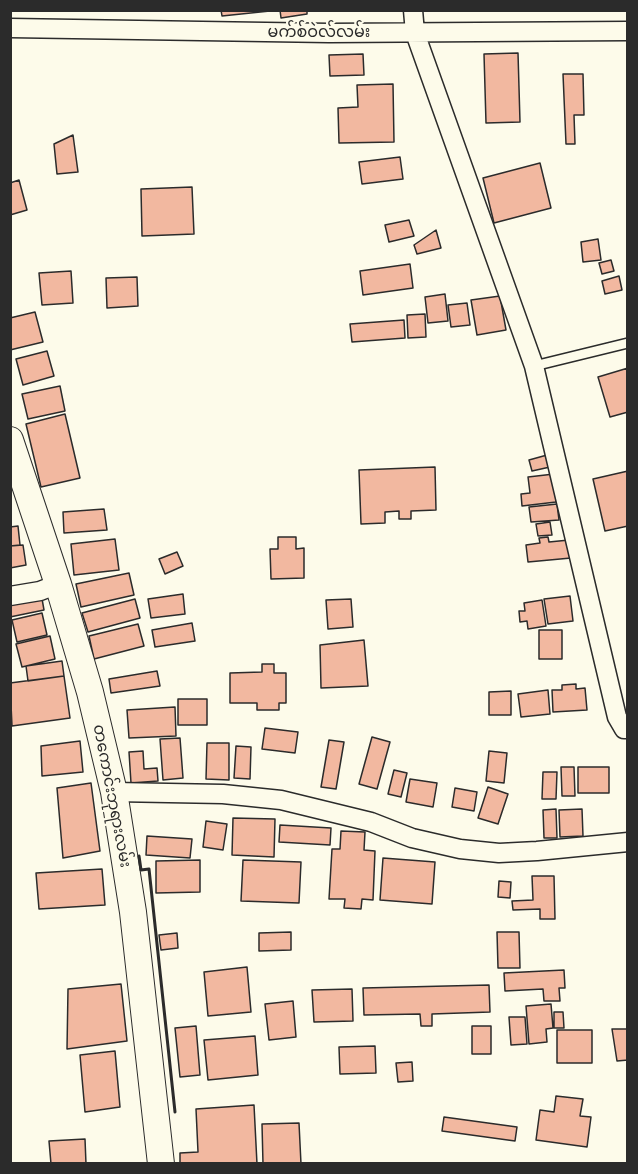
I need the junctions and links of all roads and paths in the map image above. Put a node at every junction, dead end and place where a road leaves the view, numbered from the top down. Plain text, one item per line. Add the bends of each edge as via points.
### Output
1 (413, 10) edge
2 (10, 28) edge
3 (627, 31) edge
4 (415, 33) junction
5 (627, 343) edge
6 (534, 366) junction
7 (10, 440) edge
8 (58, 584) junction
9 (10, 596) edge
10 (626, 734) edge
11 (114, 792) junction
12 (627, 842) edge
13 (161, 1164) edge

1 - 4 street
2 - 4 street, မက်စ်ဝဲလ်လမ်း
3 - 4 street, မက်စ်ဝဲလ်လမ်း
4 - 6 street
5 - 6 lane
6 - 10 street via 617,717
7 - 8 main road, တကောင်းဘုရားလမ်း
8 - 9 street
8 - 11 main road, တကောင်းဘုရားလမ်း
11 - 12 street via 223,794 281,800 371,822 412,838 499,853
11 - 13 main road, တကောင်းဘုရားလမ်း via 133,912

